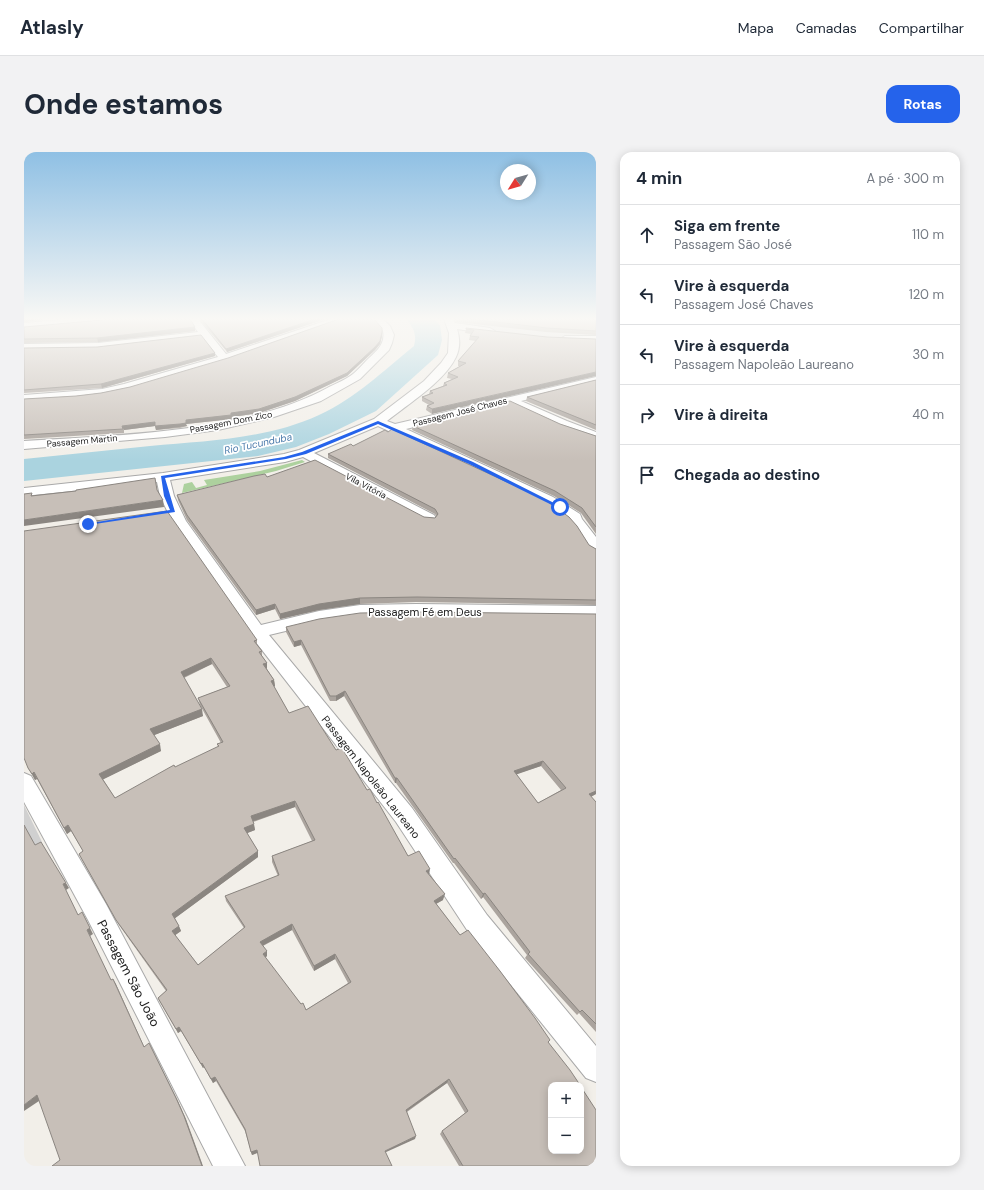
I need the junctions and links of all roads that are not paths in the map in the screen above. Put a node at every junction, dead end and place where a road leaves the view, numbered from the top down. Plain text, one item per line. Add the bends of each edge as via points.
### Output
1 (197, 366) edge
2 (369, 366) edge
3 (444, 366) edge
4 (596, 380) edge
5 (24, 398) edge
6 (509, 400) junction
7 (378, 422) junction
8 (394, 428) junction
9 (140, 436) joint
10 (596, 436) edge
11 (24, 445) edge
12 (304, 453) junction
13 (163, 477) junction
14 (24, 492) edge
15 (429, 518) edge
16 (596, 549) edge
17 (596, 612) edge
18 (256, 632) junction
19 (24, 782) edge
20 (596, 1068) edge
21 (230, 1166) edge

1 - 5 street via 102,392
2 - 9 street, Passagem Dom Zico via 344,385 302,405 270,415 218,426
3 - 7 street
4 - 6 street, Passagem José Chaves
6 - 8 street, Passagem José Chaves
6 - 10 street
7 - 8 street
7 - 12 street
8 - 16 street via 560,507 575,517
9 - 11 street, Passagem Martin
12 - 13 street
12 - 15 street, Vila Vitória
13 - 14 street
13 - 18 street, Passagem Napoleão Laureano via 167,496 166,512
17 - 18 street, Passagem Fé em Deus via 360,611 319,617
18 - 20 street, Passagem Napoleão Laureano via 404,815 478,924
19 - 21 street, Passagem São João via 97,912

